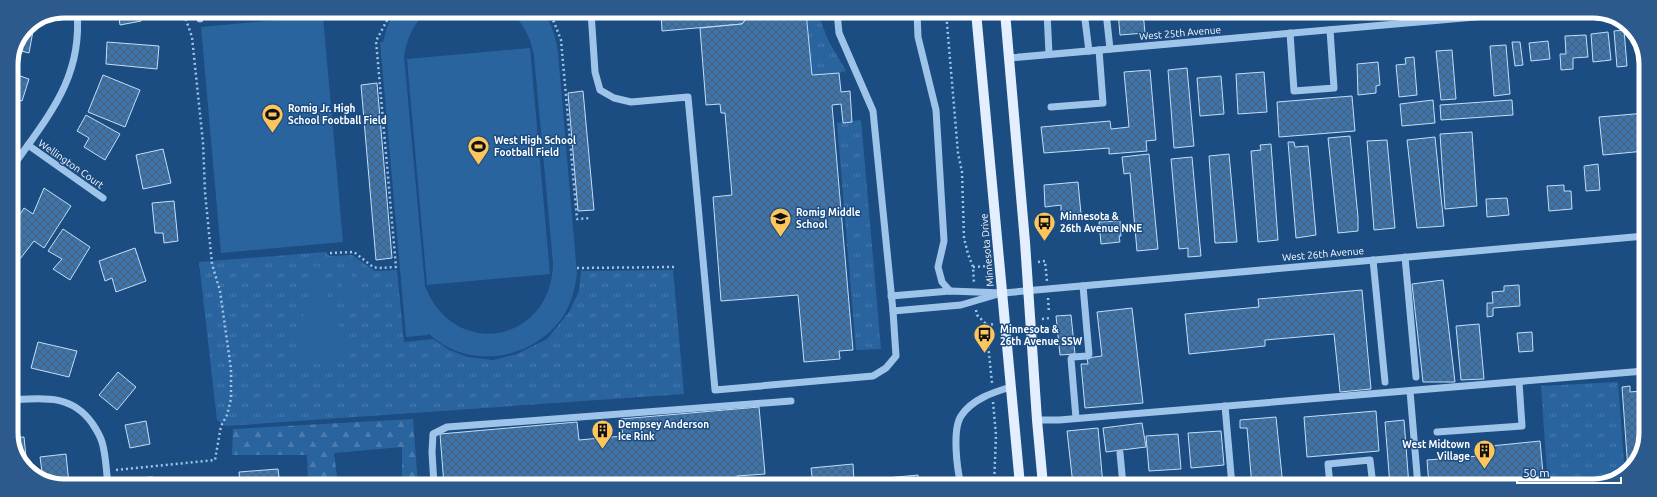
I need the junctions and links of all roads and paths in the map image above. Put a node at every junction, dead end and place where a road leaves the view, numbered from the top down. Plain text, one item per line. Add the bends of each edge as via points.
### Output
1 (77, 18) edge
2 (185, 18) edge
3 (388, 18) edge
4 (552, 18) edge
5 (591, 18) edge
6 (838, 18) edge
7 (917, 18) edge
8 (947, 18) edge
9 (977, 18) edge
10 (1006, 18) edge
11 (1047, 18) edge
12 (1085, 18) edge
13 (1107, 18) edge
14 (1465, 18) edge
15 (1330, 30) junction
16 (1290, 33) junction
17 (1110, 49) junction
18 (1089, 50) junction
19 (1099, 50) junction
20 (1049, 54) junction
21 (1009, 58) junction
22 (1051, 107) dead end
23 (28, 146) junction
24 (18, 160) edge
25 (103, 198) dead end
26 (590, 218) dead end
27 (1639, 237) edge
28 (330, 253) dead end
29 (1405, 257) junction
30 (1373, 260) junction
31 (674, 267) dead end
32 (577, 268) dead end
33 (974, 280) dead end
34 (1083, 286) junction
35 (1029, 290) junction
36 (950, 291) junction
37 (1003, 293) junction
38 (891, 296) junction
39 (893, 311) junction
40 (1639, 372) edge
41 (1416, 376) dead end
42 (1385, 382) dead end
43 (1519, 382) junction
44 (1011, 387) junction
45 (1410, 391) junction
46 (18, 399) edge
47 (791, 401) dead end
48 (1225, 406) junction
49 (1076, 418) junction
50 (1037, 420) junction
51 (1437, 432) dead end
52 (1120, 453) dead end
53 (106, 471) junction
54 (107, 479) edge
55 (434, 479) edge
56 (961, 479) edge
57 (1019, 479) edge
58 (1042, 479) edge
59 (1122, 479) edge
60 (1231, 479) edge
61 (1329, 479) edge
62 (1372, 479) edge
63 (1417, 479) edge

1 - 23 street via 76,47 66,87
2 - 53 path via 192,37 212,264 220,290 229,353 231,399 221,426 215,460
3 - 28 path via 376,41 396,267 373,267 354,252
4 - 26 path via 561,40 577,219
5 - 39 street via 595,72 600,90 614,98 631,102 688,97 715,390 873,376 886,368 896,356
6 - 38 street via 839,33 873,111
7 - 36 street via 918,37 936,110 944,241 938,267 942,282
8 - 33 path via 958,153 962,172 964,238
9 - 37 main road, Minnesota Drive
10 - 21 main road
11 - 20 street
12 - 18 street
13 - 17 street
14 - 15 street, West 25th Avenue
15 - 16 street, West 25th Avenue
15 - 16 street via 1334,88 1294,91
16 - 17 street, West 25th Avenue
17 - 19 street, West 25th Avenue
18 - 19 street, West 25th Avenue
18 - 20 street, West 25th Avenue
19 - 22 street via 1104,102
20 - 21 street, West 25th Avenue
21 - 35 main road
23 - 24 street
23 - 25 street, Wellington Court
27 - 29 street, West 26th Avenue
29 - 30 street, West 26th Avenue
29 - 41 street
30 - 34 street, West 26th Avenue
30 - 42 street
31 - 32 path
34 - 35 street, West 26th Avenue
34 - 49 street via 1089,354 1071,359
35 - 37 street, West 26th Avenue
35 - 50 main road
36 - 37 street
36 - 38 street
37 - 39 street via 961,305
37 - 44 main road, Minnesota Drive
38 - 39 street
40 - 43 street
43 - 45 street
43 - 51 street via 1522,426
44 - 56 street via 986,396 961,416 956,456
44 - 57 main road, Minnesota Drive
45 - 48 street
45 - 63 street
46 - 53 street via 38,398 64,401 82,412 102,440
47 - 55 street via 447,426 433,434
48 - 49 street
48 - 60 street
49 - 50 street
50 - 58 main road
52 - 59 street
53 - 54 street
61 - 62 street via 1328,464 1370,460

